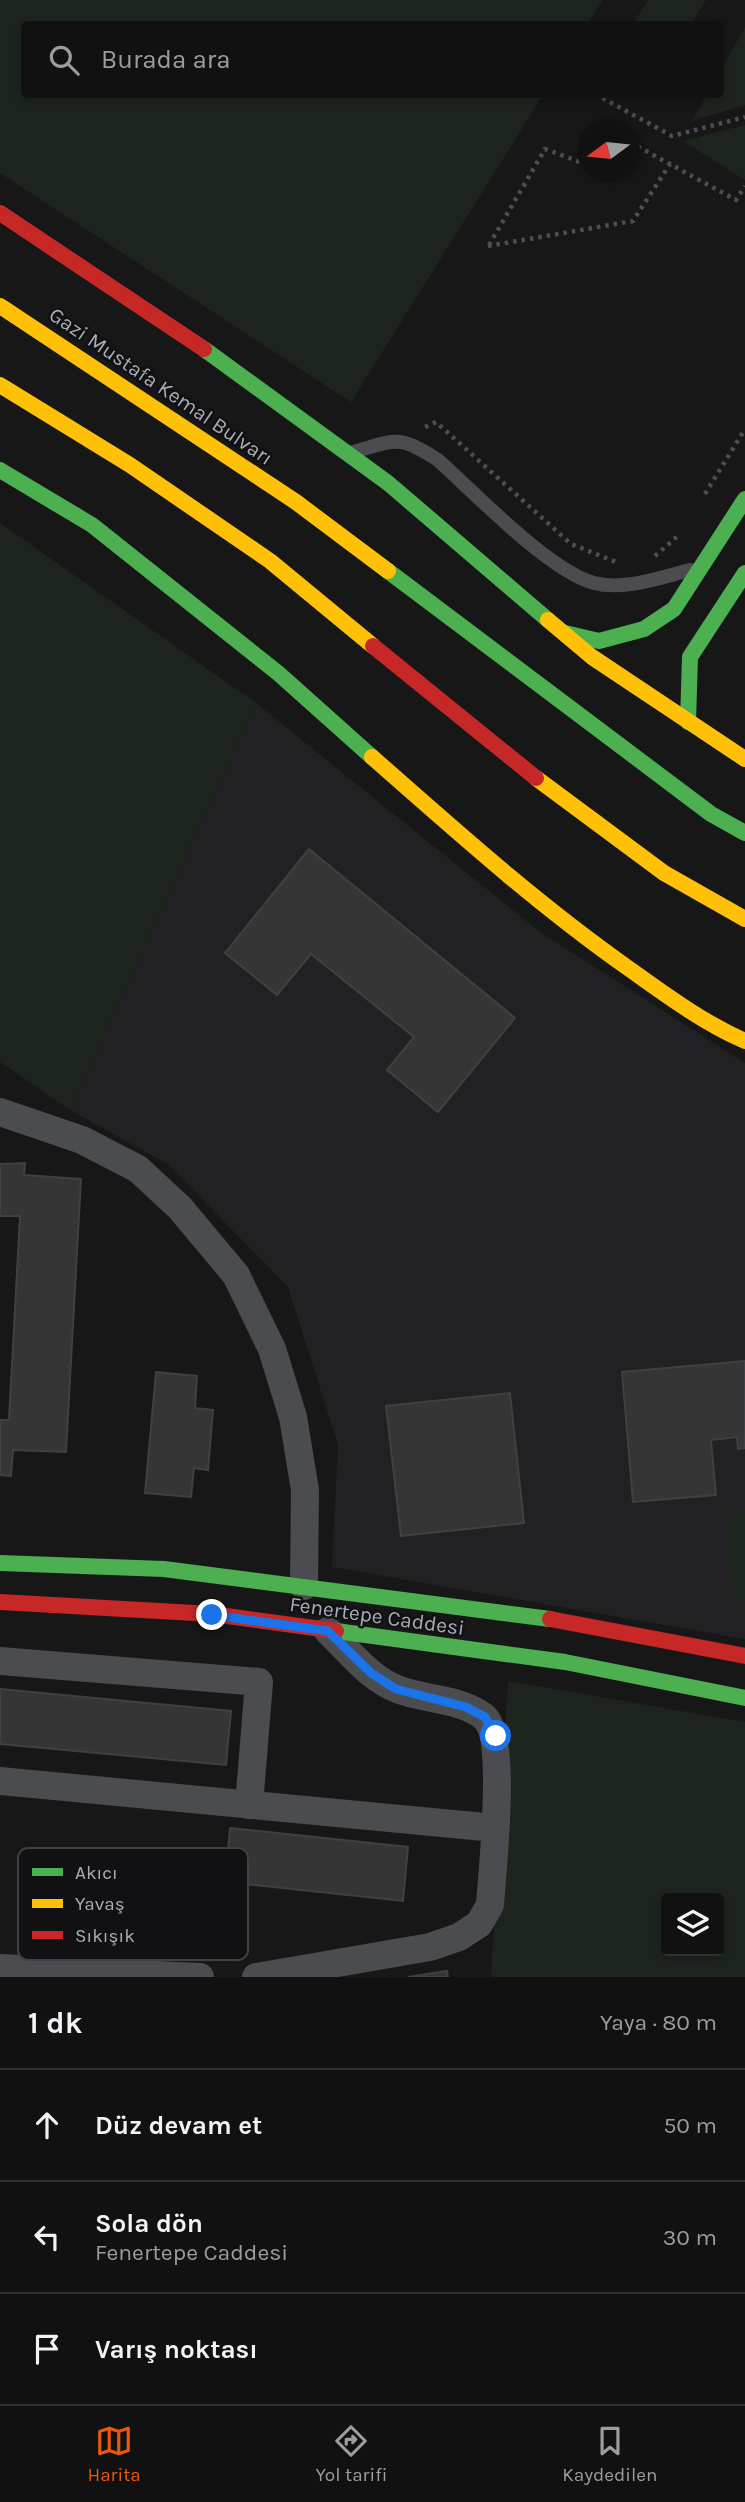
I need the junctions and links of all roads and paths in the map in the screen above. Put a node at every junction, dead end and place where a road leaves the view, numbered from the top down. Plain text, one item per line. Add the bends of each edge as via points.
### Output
1 (602, 98) edge
2 (743, 117) edge
3 (745, 125) edge
4 (640, 148) edge
5 (577, 161) edge
6 (670, 164) junction
7 (745, 186) edge
8 (0, 214) edge
9 (0, 306) edge
10 (0, 385) edge
11 (745, 429) edge
12 (399, 439) junction
13 (348, 454) junction
14 (0, 470) edge
15 (745, 499) edge
16 (698, 505) dead end
17 (685, 525) dead end
18 (651, 559) dead end
19 (627, 561) dead end
20 (701, 567) junction
21 (745, 573) edge
22 (565, 633) junction
23 (688, 722) junction
24 (745, 759) edge
25 (745, 833) edge
26 (745, 919) edge
27 (745, 1041) edge
28 (0, 1112) edge
29 (0, 1563) edge
30 (304, 1587) junction
31 (0, 1602) edge
32 (328, 1631) junction
33 (570, 1642) junction
34 (745, 1656) edge
35 (0, 1661) edge
36 (745, 1698) edge
37 (0, 1781) edge
38 (249, 1805) junction
39 (495, 1828) junction
40 (0, 1968) edge
41 (200, 1977) edge
42 (257, 1977) edge

1 - 2 path via 672,136
2 - 3 path
4 - 6 path
5 - 6 path via 545,149 488,246 633,221
6 - 7 path via 736,200
8 - 13 main road via 167,322
9 - 25 main road, Gazi Mustafa Kemal Bulvarı via 296,502 711,814
10 - 26 main road via 131,465 270,561 507,756 664,873
11 - 16 path
12 - 13 lane
12 - 19 path via 436,422 571,544 615,562
12 - 20 lane via 438,460 556,566 595,584 632,584
13 - 22 main road
14 - 27 main road via 92,525 267,664 505,874 593,944 705,1023
15 - 20 main road
17 - 18 path via 679,536
20 - 22 main road via 674,609 644,629 599,641
21 - 23 main road via 690,657
22 - 23 main road via 592,657
23 - 24 main road
28 - 30 street via 82,1140 138,1169 180,1208 236,1275 272,1349 293,1417 305,1490
29 - 30 main road, Fenertepe Caddesi via 164,1569
30 - 33 main road, Fenertepe Caddesi
31 - 32 main road, Fenertepe Caddesi via 212,1615
32 - 33 main road, Fenertepe Caddesi
32 - 39 street via 371,1673 396,1689 466,1707 485,1717 496,1736
33 - 34 main road, Fenertepe Caddesi
33 - 36 main road, Fenertepe Caddesi
35 - 38 street via 260,1682
37 - 38 street
38 - 39 street
39 - 42 street via 490,1905 479,1924 459,1937 430,1948
40 - 41 street

